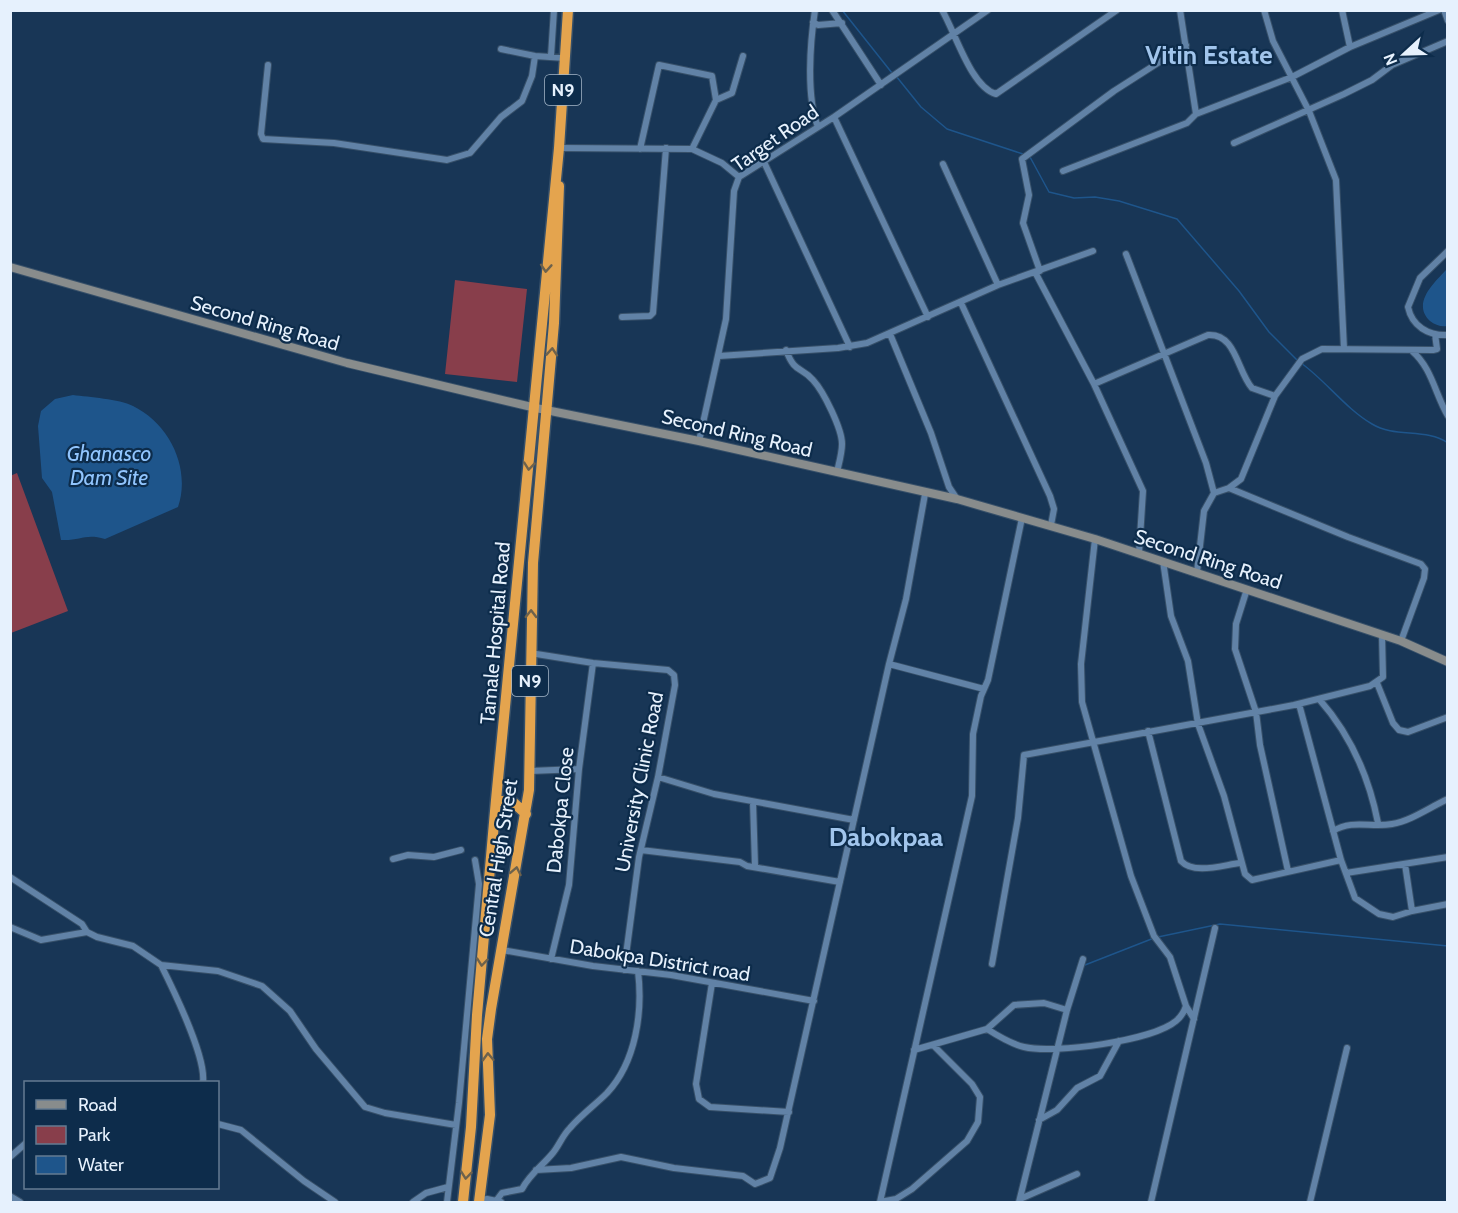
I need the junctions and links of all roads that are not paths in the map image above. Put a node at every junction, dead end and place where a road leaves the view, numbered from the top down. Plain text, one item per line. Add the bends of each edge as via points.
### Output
1 (554, 10) edge
2 (568, 10) edge
3 (815, 10) edge
4 (832, 10) edge
5 (942, 10) edge
6 (988, 10) edge
7 (1117, 10) edge
8 (1180, 10) edge
9 (1264, 10) edge
10 (1342, 10) edge
11 (1442, 10) edge
12 (1429, 12) edge
13 (1448, 21) edge
14 (813, 22) junction
15 (842, 23) junction
16 (955, 32) junction
17 (1448, 41) edge
18 (1186, 45) junction
19 (1350, 47) junction
20 (501, 49) dead end
21 (535, 56) junction
22 (551, 56) junction
23 (743, 56) dead end
24 (565, 58) junction
25 (268, 65) dead end
26 (1292, 77) junction
27 (883, 84) junction
28 (716, 100) junction
29 (1309, 111) junction
30 (1196, 114) junction
31 (834, 117) junction
32 (818, 127) junction
33 (1234, 143) dead end
34 (559, 148) junction
35 (666, 148) junction
36 (640, 149) junction
37 (692, 149) junction
38 (764, 162) junction
39 (943, 164) dead end
40 (1064, 171) dead end
41 (739, 177) junction
42 (1093, 251) dead end
43 (1448, 251) edge
44 (1126, 254) dead end
45 (10, 267) edge
46 (1037, 271) junction
47 (998, 285) junction
48 (961, 303) junction
49 (622, 317) dead end
50 (928, 317) junction
51 (890, 334) junction
52 (1435, 334) junction
53 (1448, 335) edge
54 (850, 347) junction
55 (1344, 349) junction
56 (786, 350) junction
57 (1412, 351) junction
58 (1163, 355) junction
59 (719, 356) junction
60 (1094, 384) junction
61 (1275, 396) junction
62 (541, 409) junction
63 (1448, 416) edge
64 (699, 441) junction
65 (837, 472) junction
66 (1229, 488) junction
67 (1214, 493) junction
68 (925, 494) junction
69 (957, 499) junction
70 (1022, 518) junction
71 (1051, 525) junction
72 (1095, 539) junction
73 (1139, 554) junction
74 (1163, 561) junction
75 (1197, 572) junction
76 (1247, 589) junction
77 (1382, 635) junction
78 (1401, 642) junction
79 (530, 653) junction
80 (1448, 662) edge
81 (593, 663) junction
82 (889, 664) junction
83 (1377, 683) junction
84 (984, 689) junction
85 (1319, 699) junction
86 (1299, 704) junction
87 (1256, 712) junction
88 (1448, 717) edge
89 (1197, 724) junction
90 (1148, 731) junction
91 (1094, 742) junction
92 (579, 769) junction
93 (530, 771) junction
94 (658, 777) junction
95 (1448, 799) edge
96 (496, 800) junction
97 (753, 802) junction
98 (526, 814) junction
99 (854, 820) junction
100 (1378, 824) junction
101 (1333, 831) junction
102 (641, 849) junction
103 (461, 850) dead end
104 (1448, 857) edge
105 (393, 859) dead end
106 (1341, 860) junction
107 (475, 861) dead end
108 (492, 862) joint
109 (1240, 863) junction
110 (1405, 864) junction
111 (755, 866) junction
112 (1288, 871) junction
113 (1346, 873) junction
114 (10, 877) edge
115 (840, 882) junction
116 (1448, 904) edge
117 (1412, 911) junction
118 (10, 927) edge
119 (1215, 928) dead end
120 (87, 932) junction
121 (502, 950) junction
122 (550, 959) junction
123 (1083, 959) dead end
124 (992, 964) dead end
125 (161, 965) junction
126 (624, 970) junction
127 (638, 971) junction
128 (712, 983) junction
129 (814, 1001) junction
130 (1186, 1006) junction
131 (1066, 1010) junction
132 (1194, 1019) junction
133 (987, 1029) junction
134 (1119, 1041) junction
135 (933, 1044) junction
136 (1057, 1047) junction
137 (1347, 1048) dead end
138 (914, 1050) junction
139 (203, 1081) edge
140 (472, 1107) junction
141 (789, 1112) junction
142 (490, 1115) junction
143 (1039, 1120) junction
144 (456, 1125) junction
145 (219, 1126) edge
146 (24, 1145) edge
147 (454, 1150) junction
148 (469, 1152) junction
149 (10, 1157) edge
150 (536, 1170) junction
151 (1077, 1174) dead end
152 (448, 1187) junction
153 (1029, 1195) junction
154 (10, 1196) edge
155 (1020, 1201) edge
156 (479, 1202) edge
157 (498, 1202) edge
158 (880, 1202) edge
159 (20, 1203) edge
160 (335, 1203) edge
161 (413, 1203) edge
162 (447, 1203) edge
163 (463, 1203) edge
164 (1035, 1203) edge
165 (1151, 1203) edge
166 (1310, 1203) edge

1 - 22 street
2 - 24 highway, N9
3 - 14 street
4 - 15 street
5 - 16 street
6 - 16 street, Target Road
7 - 16 street via 996,94 972,74
8 - 18 street
9 - 26 street via 1273,41
10 - 19 street
11 - 12 street
11 - 13 street
12 - 19 street
14 - 15 street via 818,26
14 - 32 street via 812,102
15 - 27 street
16 - 27 street, Target Road
17 - 29 street via 1392,65 1372,80
18 - 30 street
18 - 46 street via 1114,91 1022,159 1029,195 1023,223
19 - 26 street
20 - 21 street
21 - 22 street
21 - 25 street via 522,101 501,117 470,153 447,160 334,143 263,139
22 - 24 street
23 - 28 street via 732,93
24 - 34 highway, N9
26 - 29 street
26 - 30 street
27 - 31 street, Target Road
28 - 36 street via 712,76 659,65
28 - 37 street
29 - 33 street
29 - 55 street via 1336,180
30 - 40 street via 1187,123
31 - 32 street, Target Road
31 - 50 street
32 - 38 street, Target Road
34 - 36 street
34 - 62 highway, N9 via 557,265
35 - 36 street
35 - 37 street
35 - 49 street via 653,313
37 - 41 street via 722,163
38 - 41 street, Target Road
38 - 54 street
39 - 47 street
41 - 59 street, Target Road via 734,191 728,301
42 - 46 street
43 - 52 street via 1420,278 1408,303 1414,322
44 - 58 street
45 - 62 main road, Second Ring Road via 278,345
46 - 47 street
46 - 60 street
47 - 48 street
48 - 50 street
48 - 71 street via 1050,495 1054,509
50 - 51 street
51 - 54 street
51 - 69 street
52 - 53 street
52 - 57 street via 1437,349
54 - 56 street
55 - 57 street
55 - 61 street via 1322,349 1302,359
56 - 59 street
56 - 65 street via 795,368 812,378 820,389 840,432
57 - 63 street via 1428,370
58 - 60 street
58 - 61 street via 1208,335 1222,336 1247,382 1261,393
58 - 67 street
59 - 64 street, Target Road
60 - 73 street via 1143,490
61 - 66 street via 1241,479
62 - 64 main road, Second Ring Road
79 -> 62 highway, Central High Street / N9
62 -> 96 highway, Tamale Hospital Road / N9
64 - 65 main road, Second Ring Road
65 - 68 main road, Second Ring Road
66 - 67 street
66 - 78 street via 1421,564 1425,578
67 - 75 street via 1204,511
68 - 69 main road, Second Ring Road
68 - 82 street via 906,599
69 - 70 main road, Second Ring Road
70 - 71 main road, Second Ring Road
70 - 84 street
71 - 72 main road, Second Ring Road
72 - 73 main road, Second Ring Road
72 - 91 street via 1080,670 1082,702
73 - 74 main road, Second Ring Road
74 - 75 main road, Second Ring Road
74 - 89 street via 1171,616 1188,661
75 - 76 main road, Second Ring Road
76 - 77 main road, Second Ring Road
76 - 87 street via 1236,624 1235,649
77 - 78 main road, Second Ring Road
77 - 83 street via 1383,670
78 - 80 main road, Second Ring Road
79 - 81 street, University Clinic Road
79 - 93 highway, Central High Street / N9
81 - 92 street, Dabokpa Close
81 - 94 street, University Clinic Road via 668,670 674,675
82 - 84 street
82 - 99 street
83 - 85 street
83 - 88 street via 1399,730 1408,732
84 - 138 street via 973,734 972,796
85 - 86 street
85 - 100 street via 1353,746 1371,792
86 - 87 street
86 - 101 street
87 - 89 street
87 - 112 street
89 - 90 street
89 - 109 street via 1224,796
90 - 91 street
90 - 109 street via 1181,861 1185,866 1199,868
91 - 124 street via 1024,755 1015,837
91 - 130 street via 1131,876 1156,938 1170,957
92 - 93 street
92 - 122 street, Dabokpa Close via 569,885
93 - 98 highway, Central High Street / N9
94 - 97 street
94 - 102 street, University Clinic Road
95 - 100 street via 1402,822
96 - 98 highway via 514,803
96 - 108 highway, Tamale Hospital Road / N9
97 - 99 street
97 - 111 street
121 -> 98 highway, Central High Street / N9
99 - 115 street
100 - 101 street via 1350,824
101 - 106 street
102 - 111 street
102 - 126 street, University Clinic Road
103 - 105 street via 428,858 408,855
104 - 110 street
106 - 112 street
106 - 113 street
107 - 144 street via 479,884
108 -> 140 highway, Central High Street / N9
109 - 112 street via 1247,879 1252,880
110 - 113 street
110 - 117 street
111 - 115 street
113 - 117 street via 1355,898 1379,914 1393,917
114 - 120 street via 82,924
115 - 129 street
116 - 117 street
118 - 120 street via 41,940
119 - 132 street
120 - 125 street via 133,946
121 - 122 street, Dabokpa District road
142 -> 121 highway, Central High Street / N9 via 488,1039
122 - 126 street, Dabokpa District road
123 - 131 street
125 - 139 street via 184,1014
125 - 144 street via 218,971 261,986 290,1011 365,1107
126 - 127 street, Dabokpa District road
127 - 128 street, Dabokpa District road
127 - 150 street via 640,1007 624,1066 608,1092 568,1129 555,1152
128 - 129 street, Dabokpa District road
128 - 141 street via 696,1084 699,1099 710,1107
129 - 141 street
130 - 132 street
130 - 134 street via 1170,1026
131 - 133 street via 1044,1003 1014,1005
131 - 136 street
132 - 165 street
133 - 135 street
133 - 136 street via 1022,1046
134 - 136 street
134 - 143 street via 1100,1076 1077,1088 1057,1110
135 - 138 street
135 - 158 street via 980,1097 978,1122 967,1141 912,1189 896,1199
136 - 143 street
137 - 166 street
138 - 158 street
140 - 142 highway
140 - 148 highway, Central High Street / N9
141 - 150 street via 772,1174 760,1184 743,1176 621,1157 571,1168
142 - 156 highway, Central High Street / N9
143 - 155 street
144 - 147 street
145 - 160 street via 241,1130
146 - 149 street
147 - 148 street
147 - 152 street
148 -> 163 highway, Central High Street / N9
150 - 157 street via 522,1189 502,1193
151 - 153 street
152 - 161 street via 426,1193
152 - 162 street
153 - 155 street
153 - 164 street
154 - 159 street
156 - 157 street

